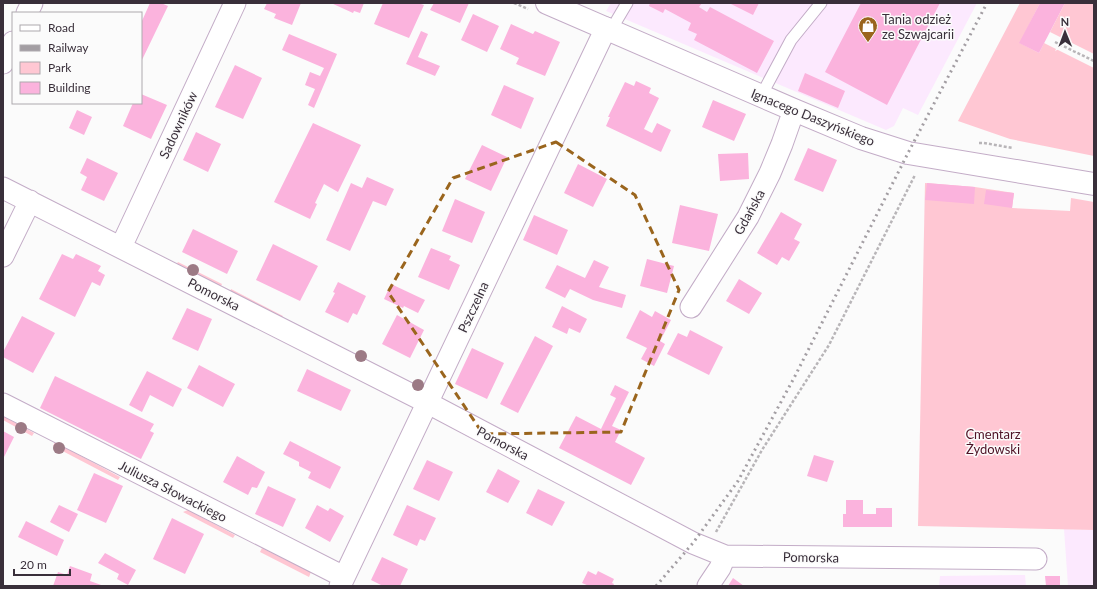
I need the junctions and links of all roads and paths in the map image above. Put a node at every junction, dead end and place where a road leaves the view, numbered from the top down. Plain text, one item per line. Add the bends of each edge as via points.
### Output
1 (32, 3) edge
2 (235, 3) edge
3 (546, 3) edge
4 (627, 3) edge
5 (821, 3) edge
6 (28, 12) edge
7 (608, 29) junction
8 (1055, 42) dead end
9 (12, 44) edge
10 (1094, 61) edge
11 (3, 63) edge
12 (761, 96) junction
13 (794, 110) junction
14 (916, 173) dead end
15 (1094, 184) edge
16 (3, 188) edge
17 (30, 201) junction
18 (121, 246) junction
19 (3, 256) edge
20 (691, 307) dead end
21 (428, 403) junction
22 (3, 404) edge
23 (715, 553) junction
24 (1036, 559) dead end
25 (342, 582) edge
26 (708, 586) edge

1 - 6 street
2 - 18 street, Sadowników
3 - 7 street, Ignacego Daszyńskiego
4 - 7 lane
5 - 12 lane via 791,40
7 - 12 street, Ignacego Daszyńskiego
7 - 21 street, Pszczelna
8 - 10 path
9 - 11 street
12 - 13 street, Ignacego Daszyńskiego
13 - 15 street, Ignacego Daszyńskiego via 861,138 908,153
13 - 20 street, Gdańska via 770,173 748,217
14 - 23 path via 829,344 762,450
16 - 17 street, Pomorska
17 - 18 street, Pomorska
17 - 19 street
18 - 21 street, Pomorska
21 - 23 street, Pomorska
21 - 25 street, Pszczelna
22 - 25 street, Juliusza Słowackiego
23 - 24 street, Pomorska
23 - 26 street via 720,568

